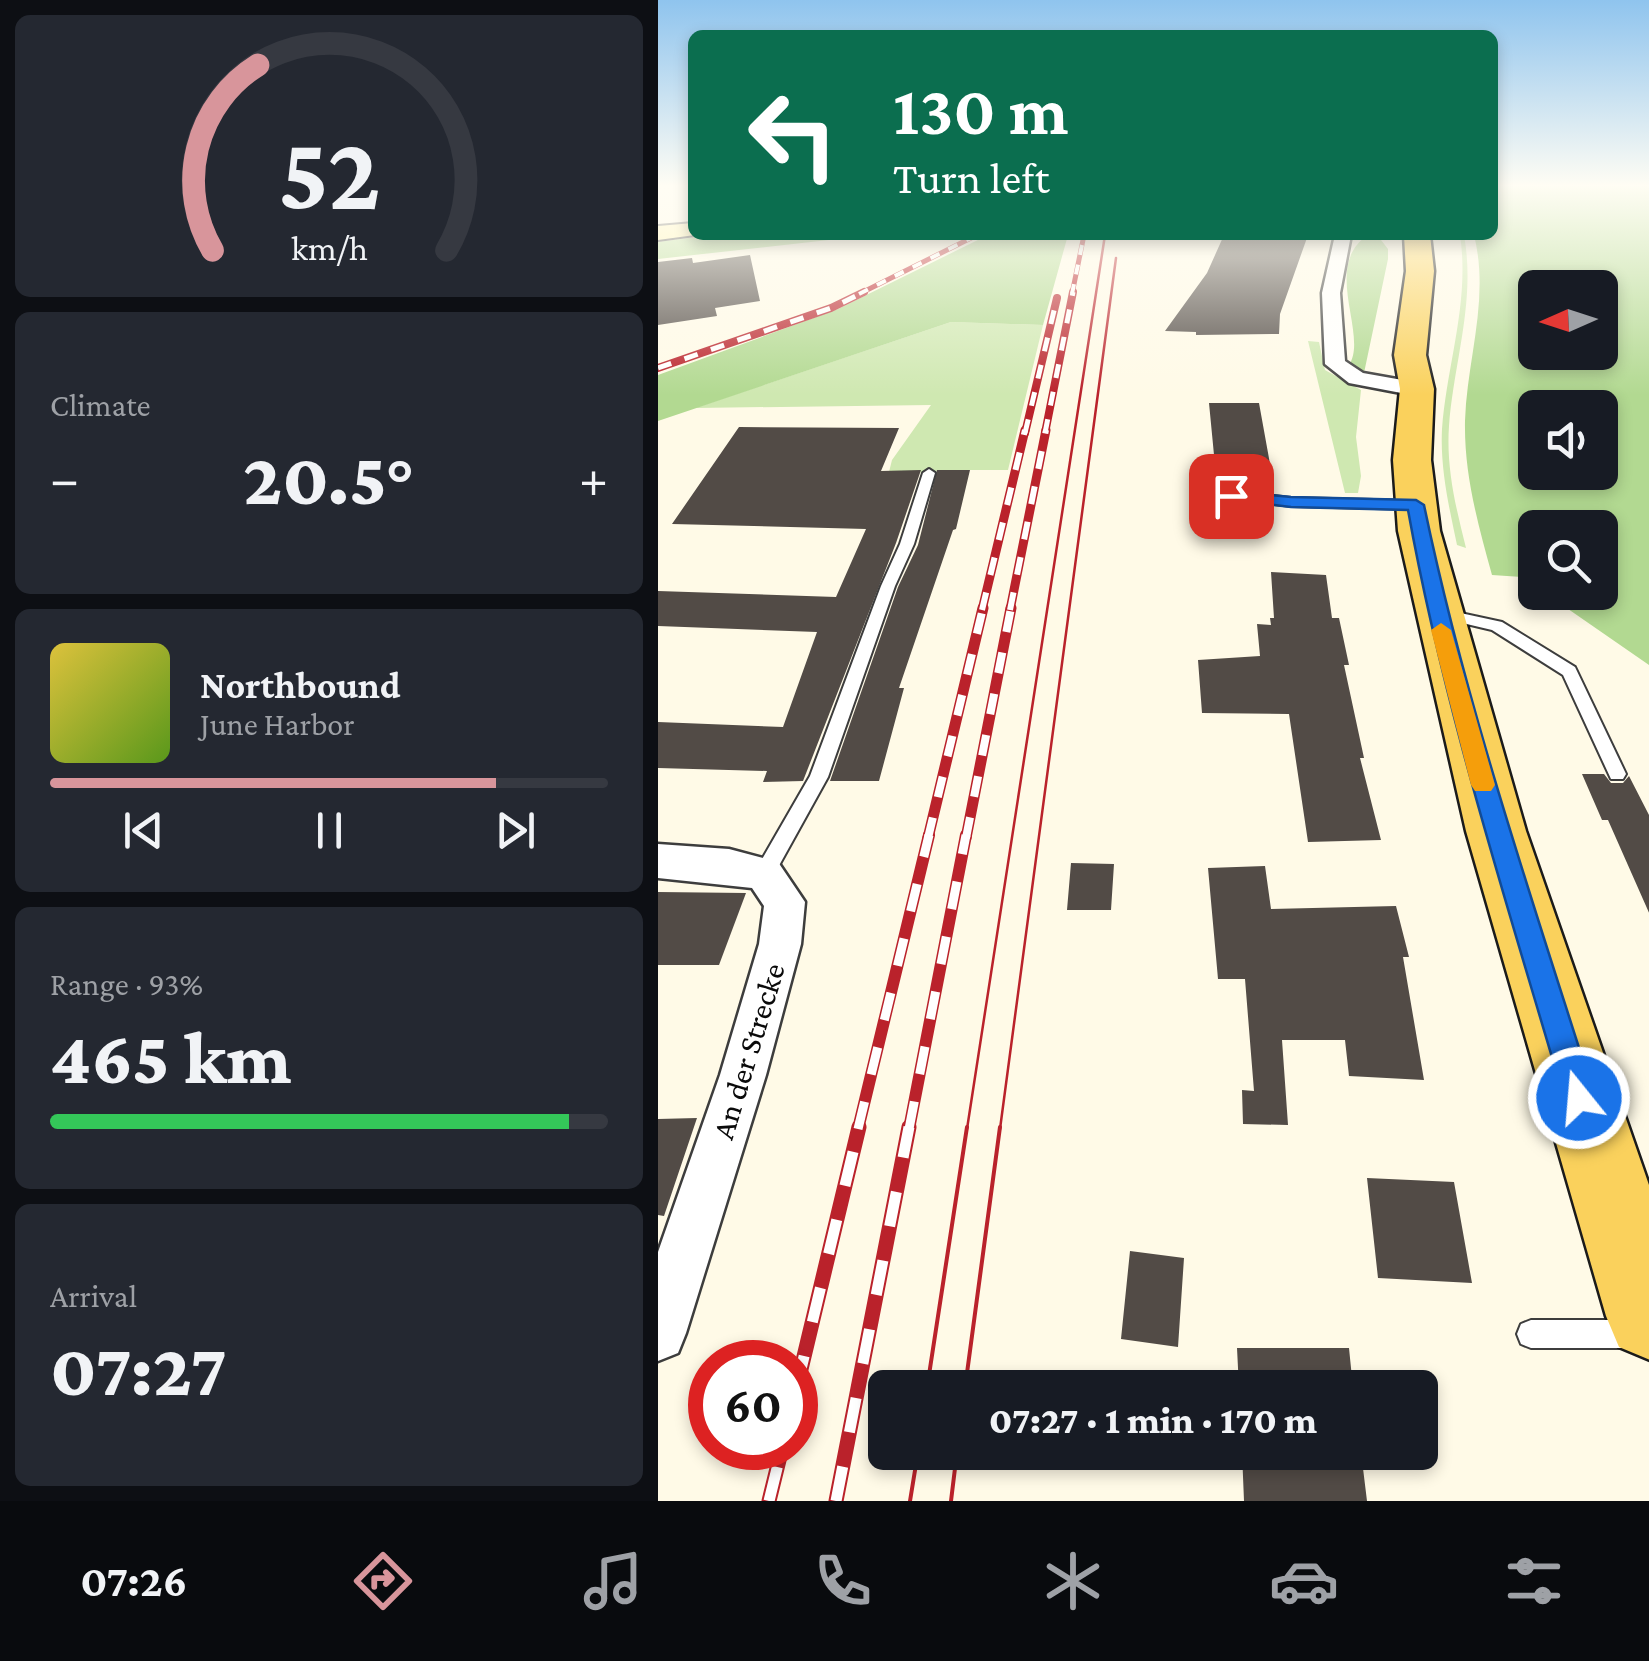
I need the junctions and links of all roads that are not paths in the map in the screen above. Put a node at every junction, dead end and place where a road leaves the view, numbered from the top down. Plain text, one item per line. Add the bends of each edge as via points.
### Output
1 (1339, 255) edge
2 (1418, 255) edge
3 (1429, 374) junction
4 (928, 473) dead end
5 (1231, 496) dead end
6 (1416, 505) junction
7 (1437, 613) junction
8 (1617, 774) dead end
9 (658, 861) edge
10 (764, 874) junction
11 (1650, 1316) edge
12 (658, 1332) edge
13 (1531, 1334) dead end
14 (1650, 1334) edge

1 - 3 street via 1331,293 1335,364 1357,378
2 - 3 main road via 1410,356
3 - 6 main road via 1412,433
4 - 10 lane via 908,544 818,777
5 - 6 lane
6 - 7 main road
7 - 8 lane via 1497,626 1569,672
7 - 11 main road via 1496,832 1626,1204
9 - 10 street
10 - 12 street, An der Strecke via 785,902 780,944
13 - 14 lane

